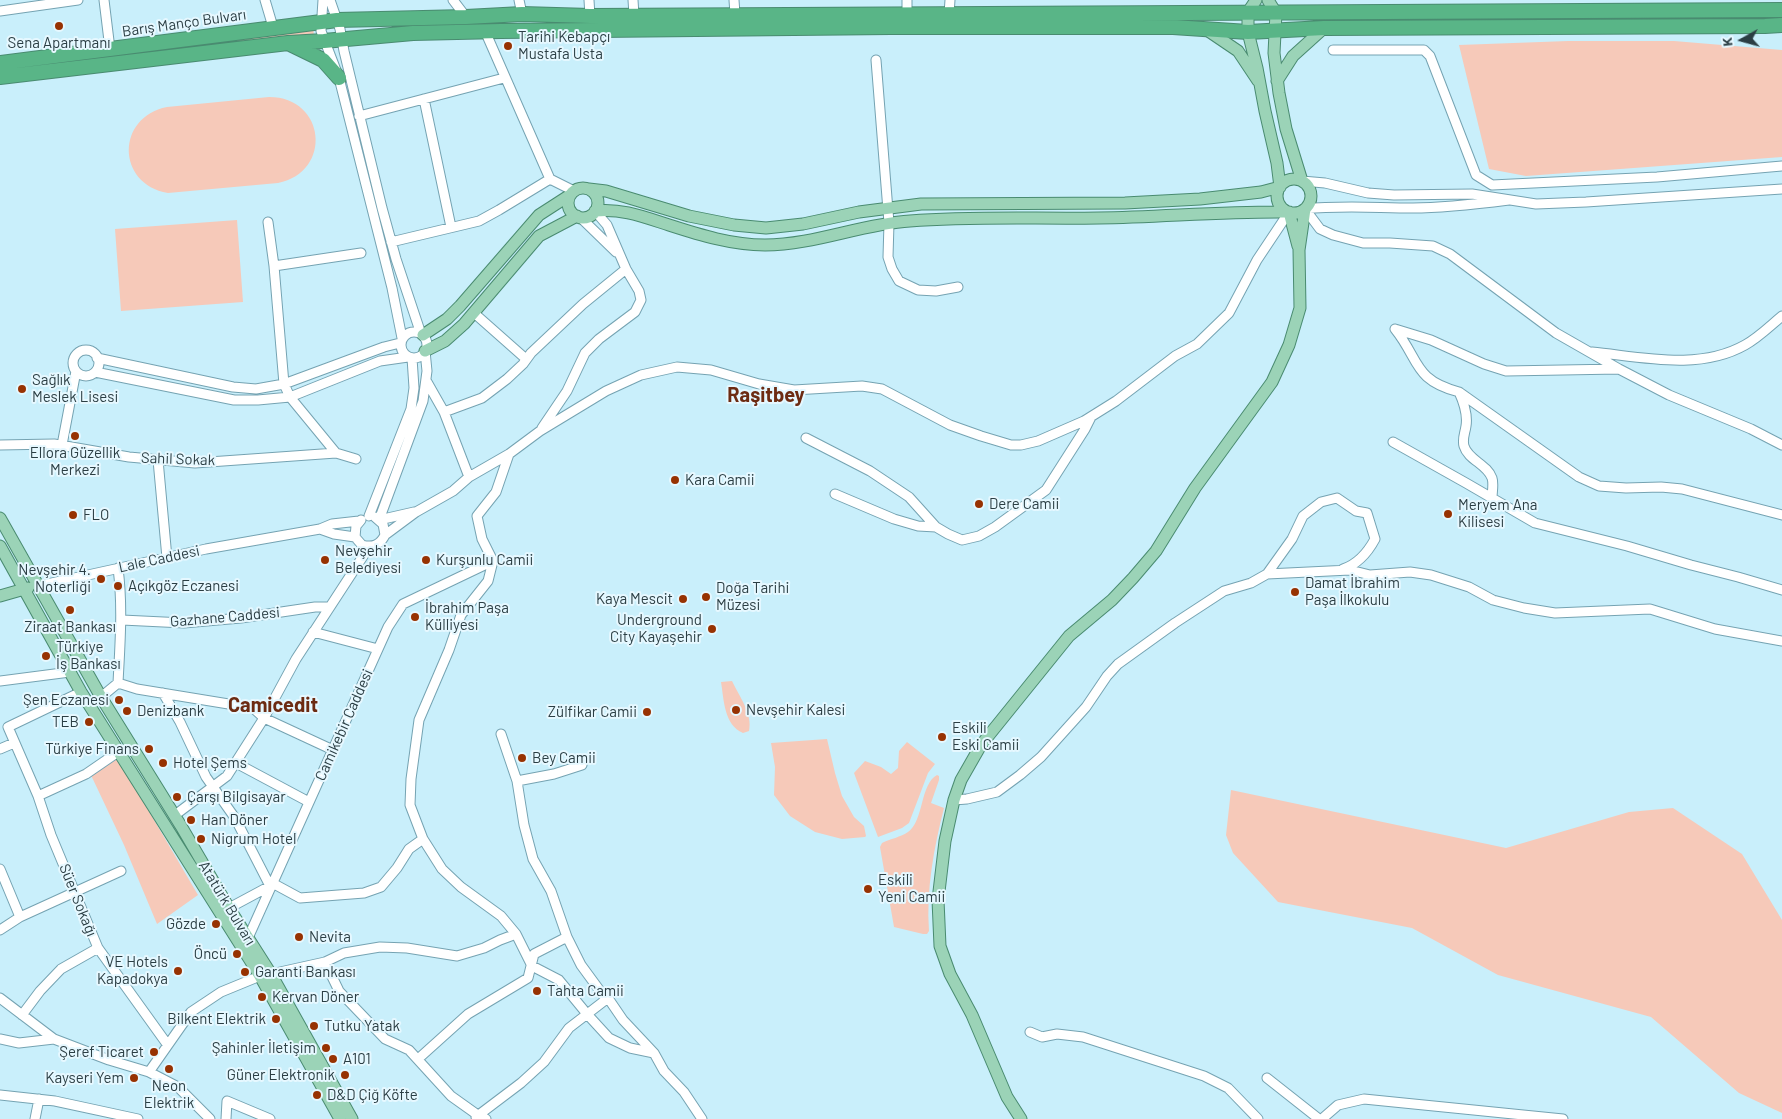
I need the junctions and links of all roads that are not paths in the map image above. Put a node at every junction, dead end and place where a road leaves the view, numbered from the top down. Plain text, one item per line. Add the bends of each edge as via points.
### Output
1 (78, 0) edge
2 (104, 0) edge
3 (265, 0) edge
4 (323, 0) edge
5 (330, 0) edge
6 (453, 0) edge
7 (519, 0) edge
8 (589, 0) edge
9 (633, 0) edge
10 (734, 0) edge
11 (1268, 0) edge
12 (1252, 6) edge
13 (907, 7) edge
14 (950, 7) edge
15 (1782, 10) edge
16 (0, 11) edge
17 (1276, 12) junction
18 (522, 14) junction
19 (735, 14) junction
20 (634, 15) junction
21 (590, 16) junction
22 (466, 17) junction
23 (337, 20) junction
24 (321, 21) junction
25 (1782, 25) edge
26 (273, 27) junction
27 (1324, 28) junction
28 (1207, 30) junction
29 (485, 31) junction
30 (1248, 32) junction
31 (1276, 32) junction
32 (341, 40) junction
33 (324, 41) junction
34 (288, 43) junction
35 (110, 50) junction
36 (1332, 50) dead end
37 (876, 60) dead end
38 (0, 63) edge
39 (0, 77) edge
40 (339, 78) junction
41 (504, 78) junction
42 (1277, 81) junction
43 (1260, 84) junction
44 (424, 99) junction
45 (359, 116) junction
46 (1782, 166) edge
47 (550, 179) junction
48 (1302, 181) junction
49 (1509, 185) junction
50 (1280, 186) junction
51 (589, 189) junction
52 (1782, 189) edge
53 (572, 193) junction
54 (1509, 200) junction
55 (886, 208) junction
56 (1305, 208) junction
57 (595, 211) junction
58 (1289, 212) junction
59 (579, 217) junction
60 (268, 222) dead end
61 (889, 223) junction
62 (451, 227) junction
63 (391, 242) junction
64 (1299, 250) junction
65 (361, 253) dead end
66 (620, 256) junction
67 (274, 266) junction
68 (626, 269) junction
69 (958, 288) dead end
70 (474, 313) junction
71 (1782, 316) edge
72 (422, 334) junction
73 (401, 340) junction
74 (425, 351) junction
75 (1588, 351) junction
76 (410, 357) junction
77 (97, 358) junction
78 (526, 359) junction
79 (1619, 369) junction
80 (76, 371) junction
81 (94, 372) junction
82 (427, 382) junction
83 (284, 384) junction
84 (1459, 392) junction
85 (290, 397) junction
86 (444, 412) junction
87 (1091, 416) junction
88 (540, 430) junction
89 (806, 438) dead end
90 (1393, 442) dead end
91 (0, 445) edge
92 (62, 445) junction
93 (1782, 445) edge
94 (336, 453) junction
95 (510, 454) junction
96 (356, 459) dead end
97 (158, 460) junction
98 (469, 477) junction
99 (836, 494) dead end
100 (1492, 498) junction
101 (416, 512) junction
102 (1782, 515) edge
103 (369, 516) junction
104 (0, 518) edge
105 (379, 520) junction
106 (359, 521) junction
107 (936, 527) junction
108 (320, 529) junction
109 (385, 535) junction
110 (355, 537) junction
111 (0, 546) edge
112 (369, 547) junction
113 (167, 558) junction
114 (492, 561) junction
115 (118, 568) junction
116 (1335, 571) junction
117 (1267, 574) junction
118 (38, 586) junction
119 (23, 588) junction
120 (1782, 590) edge
121 (0, 596) edge
122 (329, 607) junction
123 (122, 620) junction
124 (313, 632) junction
125 (1782, 641) edge
126 (378, 649) junction
127 (70, 672) junction
128 (0, 681) edge
129 (118, 683) junction
130 (81, 692) junction
131 (163, 693) junction
132 (100, 697) junction
133 (264, 718) junction
134 (501, 734) dead end
135 (14, 743) junction
136 (0, 749) edge
137 (332, 750) junction
138 (118, 752) junction
139 (236, 763) junction
140 (582, 765) dead end
141 (517, 781) junction
142 (212, 788) junction
143 (38, 796) junction
144 (954, 800) junction
145 (309, 802) junction
146 (174, 815) junction
147 (162, 823) junction
148 (423, 840) junction
149 (0, 869) edge
150 (121, 871) dead end
151 (270, 886) junction
152 (75, 892) junction
153 (229, 908) junction
154 (20, 917) junction
155 (0, 930) edge
156 (516, 934) junction
157 (567, 937) junction
158 (248, 938) junction
159 (98, 948) junction
160 (325, 962) junction
161 (532, 966) junction
162 (266, 975) junction
163 (0, 998) edge
164 (608, 998) junction
165 (587, 1014) junction
166 (22, 1015) junction
167 (1030, 1032) dead end
168 (0, 1039) edge
169 (54, 1039) junction
170 (167, 1044) junction
171 (654, 1053) junction
172 (418, 1059) junction
173 (149, 1072) junction
174 (1268, 1078) dead end
175 (0, 1095) edge
176 (39, 1100) junction
177 (479, 1118) edge
178 (1549, 1118) edge
179 (35, 1119) edge
180 (138, 1119) edge
181 (210, 1119) edge
182 (226, 1119) edge
183 (270, 1119) edge
184 (340, 1119) edge
185 (352, 1119) edge
186 (702, 1119) edge
187 (1021, 1119) edge
188 (1258, 1119) edge
189 (1321, 1119) edge
190 (1563, 1119) edge

1 - 16 street
2 - 35 street
3 - 26 street
4 - 24 street
5 - 23 street
6 - 22 street
7 - 18 street
8 - 21 street
9 - 20 street
10 - 19 street
11 - 17 main road
12 - 14 highway, Barış Manço Bulvarı
12 - 17 highway, Barış Manço Bulvarı
12 - 30 main road
13 - 14 highway, Barış Manço Bulvarı
13 - 19 highway, Barış Manço Bulvarı
15 - 17 highway, Barış Manço Bulvarı
17 - 31 main road
18 - 21 highway, Barış Manço Bulvarı
18 - 22 highway, Barış Manço Bulvarı
19 - 20 highway, Barış Manço Bulvarı
20 - 21 highway, Barış Manço Bulvarı
22 - 23 highway, Barış Manço Bulvarı
23 - 24 highway, Barış Manço Bulvarı
23 - 32 street
24 - 26 highway, Barış Manço Bulvarı
24 - 33 street
25 - 27 highway, Barış Manço Bulvarı
26 - 35 highway, Barış Manço Bulvarı
27 - 31 highway, Barış Manço Bulvarı
27 - 42 main road via 1293,56
28 - 29 highway, Barış Manço Bulvarı via 1173,27 891,27
28 - 30 highway, Barış Manço Bulvarı
28 - 43 main road via 1238,51
29 - 32 highway, Barış Manço Bulvarı
29 - 41 street
30 - 31 highway, Barış Manço Bulvarı
30 - 43 main road
31 - 42 main road
32 - 33 highway, Barış Manço Bulvarı
32 - 45 street
33 - 34 highway, Barış Manço Bulvarı
33 - 40 street
34 - 39 highway, Barış Manço Bulvarı
34 - 40 highway via 322,60
35 - 38 highway, Barış Manço Bulvarı
36 - 49 street via 1424,50 1430,56 1476,175 1492,185
37 - 55 street
40 - 73 street via 392,288
41 - 44 street
41 - 47 street
42 - 48 main road via 1286,129
43 - 50 main road
44 - 45 street
44 - 62 street
45 - 63 street
46 - 49 street
47 - 53 street
47 - 62 street via 479,221
48 - 50 main road via 1292,179
48 - 54 street via 1394,196 1472,194
48 - 56 main road via 1311,194
49 - 54 street
50 - 55 main road via 1261,192 1200,199 1125,203 964,202
50 - 58 main road via 1278,201
51 - 53 main road via 579,188
51 - 55 main road via 734,226 766,228 803,224
51 - 57 main road via 596,196 598,206
52 - 54 street via 1586,202 1536,204
53 - 59 main road via 569,207
53 - 72 main road via 539,215 460,306 447,319
54 - 56 street via 1414,208
55 - 61 street
56 - 58 main road
56 - 64 main road
56 - 75 street via 1320,229 1333,235 1363,243 1433,246 1450,254 1556,333
57 - 59 main road via 587,217
57 - 61 main road via 626,211 729,242 764,245 792,243
57 - 66 street via 607,225
58 - 61 main road via 942,219
58 - 64 main road
58 - 87 street via 1257,260 1229,313 1197,344
59 - 66 street
59 - 70 main road via 539,236
60 - 67 street
61 - 69 street via 888,257 899,281 918,290
62 - 63 street
63 - 72 street
64 - 144 main road via 1300,308 1289,346 1272,382 1195,488 1156,550 1112,600 1069,636 981,745 961,780
65 - 67 street
66 - 68 street
67 - 83 street
68 - 78 street via 583,304
68 - 88 street via 642,300 635,312 598,339 585,353 567,391
70 - 74 main road via 444,341
70 - 78 street
71 - 75 street via 1746,344 1726,354 1669,360
72 - 73 street via 411,332
72 - 74 street via 427,344
73 - 76 street via 401,348
73 - 83 street
74 - 76 street via 420,357
74 - 82 street
75 - 79 street
76 - 85 street via 380,361
76 - 103 street via 414,388 411,409
77 - 80 street via 89,351 79,352 73,361
77 - 81 street
77 - 83 street via 233,387 256,389
78 - 86 street via 507,380 482,398
79 - 84 street via 1506,371 1395,329 1425,377 1443,388
79 - 93 street
80 - 81 street via 85,376
80 - 92 street
81 - 85 street via 234,400
82 - 86 street
82 - 105 street
83 - 85 street
84 - 100 street via 1467,414 1464,448 1492,478
84 - 102 street via 1579,477 1599,486 1682,489
85 - 94 street
86 - 98 street
87 - 88 street via 1038,441 1011,445 950,425 882,389 862,386 794,390 711,370 677,367 642,375 606,391
87 - 107 street via 1046,490 1024,506 979,536 962,540
88 - 95 street
89 - 107 street via 910,497
90 - 100 street
91 - 92 street, Sahil Sokak
92 - 97 street, Sahil Sokak
94 - 96 street, Sahil Sokak
94 - 97 street, Sahil Sokak via 195,463
95 - 98 street
95 - 114 street via 496,492 477,516 482,539
97 - 113 street
98 - 101 street via 453,491
99 - 107 street via 894,519
100 - 120 street via 1535,523
101 - 105 street
101 - 109 street
103 - 105 street
103 - 106 street
104 - 118 main road, Atatürk Bulvarı
105 - 109 street
106 - 108 street, Lale Caddesi
106 - 110 street
108 - 110 street
108 - 113 street, Lale Caddesi
109 - 112 street via 379,544
110 - 112 street
111 - 119 main road, Atatürk Bulvarı
112 - 122 street
113 - 115 street, Lale Caddesi
114 - 126 street, Camikebir Caddesi via 403,604
114 - 148 street via 488,581 461,615 419,720 410,779 410,805
115 - 118 street, Lale Caddesi
115 - 123 street
116 - 117 street
116 - 117 street via 1350,567 1368,552 1375,539 1367,513 1356,511 1337,498 1320,502 1303,516 1292,539
116 - 125 street via 1350,570 1370,575 1410,572 1431,576 1469,587 1493,600 1555,613 1650,609 1715,629
117 - 144 street via 1224,591 1124,659 1041,757 997,792
118 - 119 main road, Lale Caddesi
118 - 132 main road, Atatürk Bulvarı
119 - 121 main road, Lale Caddesi
119 - 127 main road, Atatürk Bulvarı
122 - 123 street, Gazhane Caddesi via 184,623
122 - 124 street
123 - 129 street
124 - 126 street
124 - 133 street
126 - 137 street, Camikebir Caddesi
127 - 128 street
127 - 130 main road, Atatürk Bulvarı
129 - 131 street
129 - 132 street
130 - 135 street via 8,727
130 - 138 main road, Atatürk Bulvarı
131 - 133 street via 253,708
131 - 142 street
132 - 146 main road, Atatürk Bulvarı
133 - 137 street
133 - 139 street
134 - 141 street
135 - 136 street
135 - 143 street, Süer Sokağı
137 - 145 street, Camikebir Caddesi
138 - 143 street via 86,774
138 - 147 main road, Atatürk Bulvarı
139 - 142 street via 227,776
139 - 145 street
140 - 141 street
141 - 157 street via 524,825 534,859 551,890
142 - 146 street
142 - 151 street via 235,818
143 - 152 street, Süer Sokağı
144 - 187 main road via 938,900 940,946 1007,1097
145 - 151 street, Camikebir Caddesi
146 - 147 main road
146 - 153 main road, Atatürk Bulvarı
147 - 162 main road, Atatürk Bulvarı
148 - 151 street via 409,849 381,887 364,893 300,898
148 - 156 street via 442,870 501,916
149 - 154 street
150 - 152 street
151 - 153 street
151 - 158 street, Camikebir Caddesi
152 - 154 street
152 - 159 street, Süer Sokağı
153 - 158 main road, Atatürk Bulvarı
154 - 155 street
156 - 160 street via 457,956 380,947 344,953
156 - 161 street
157 - 161 street via 534,954
157 - 164 street via 581,966
158 - 162 main road, Atatürk Bulvarı
159 - 166 street via 61,969
159 - 170 street, Süer Sokağı
160 - 162 street
160 - 172 street via 339,991 354,1008 385,1039 409,1050
161 - 165 street via 559,980
161 - 172 street via 528,978 468,1014
162 - 170 street via 221,992 191,1012
162 - 184 main road, Atatürk Bulvarı
162 - 185 main road, Atatürk Bulvarı
163 - 166 street
164 - 165 street
164 - 171 street via 623,1020
165 - 171 street via 609,1038 630,1048
165 - 177 street via 569,1028 544,1062
166 - 169 street
167 - 188 street via 1042,1037 1057,1034 1083,1037 1204,1076 1228,1088
168 - 169 street via 19,1043
169 - 173 street
170 - 173 street
171 - 186 street
172 - 177 street via 451,1096
173 - 181 street via 178,1087
174 - 189 street
175 - 176 street
176 - 179 street
176 - 180 street
178 - 189 street via 1364,1099 1338,1105
178 - 190 street
182 - 183 street via 227,1101

